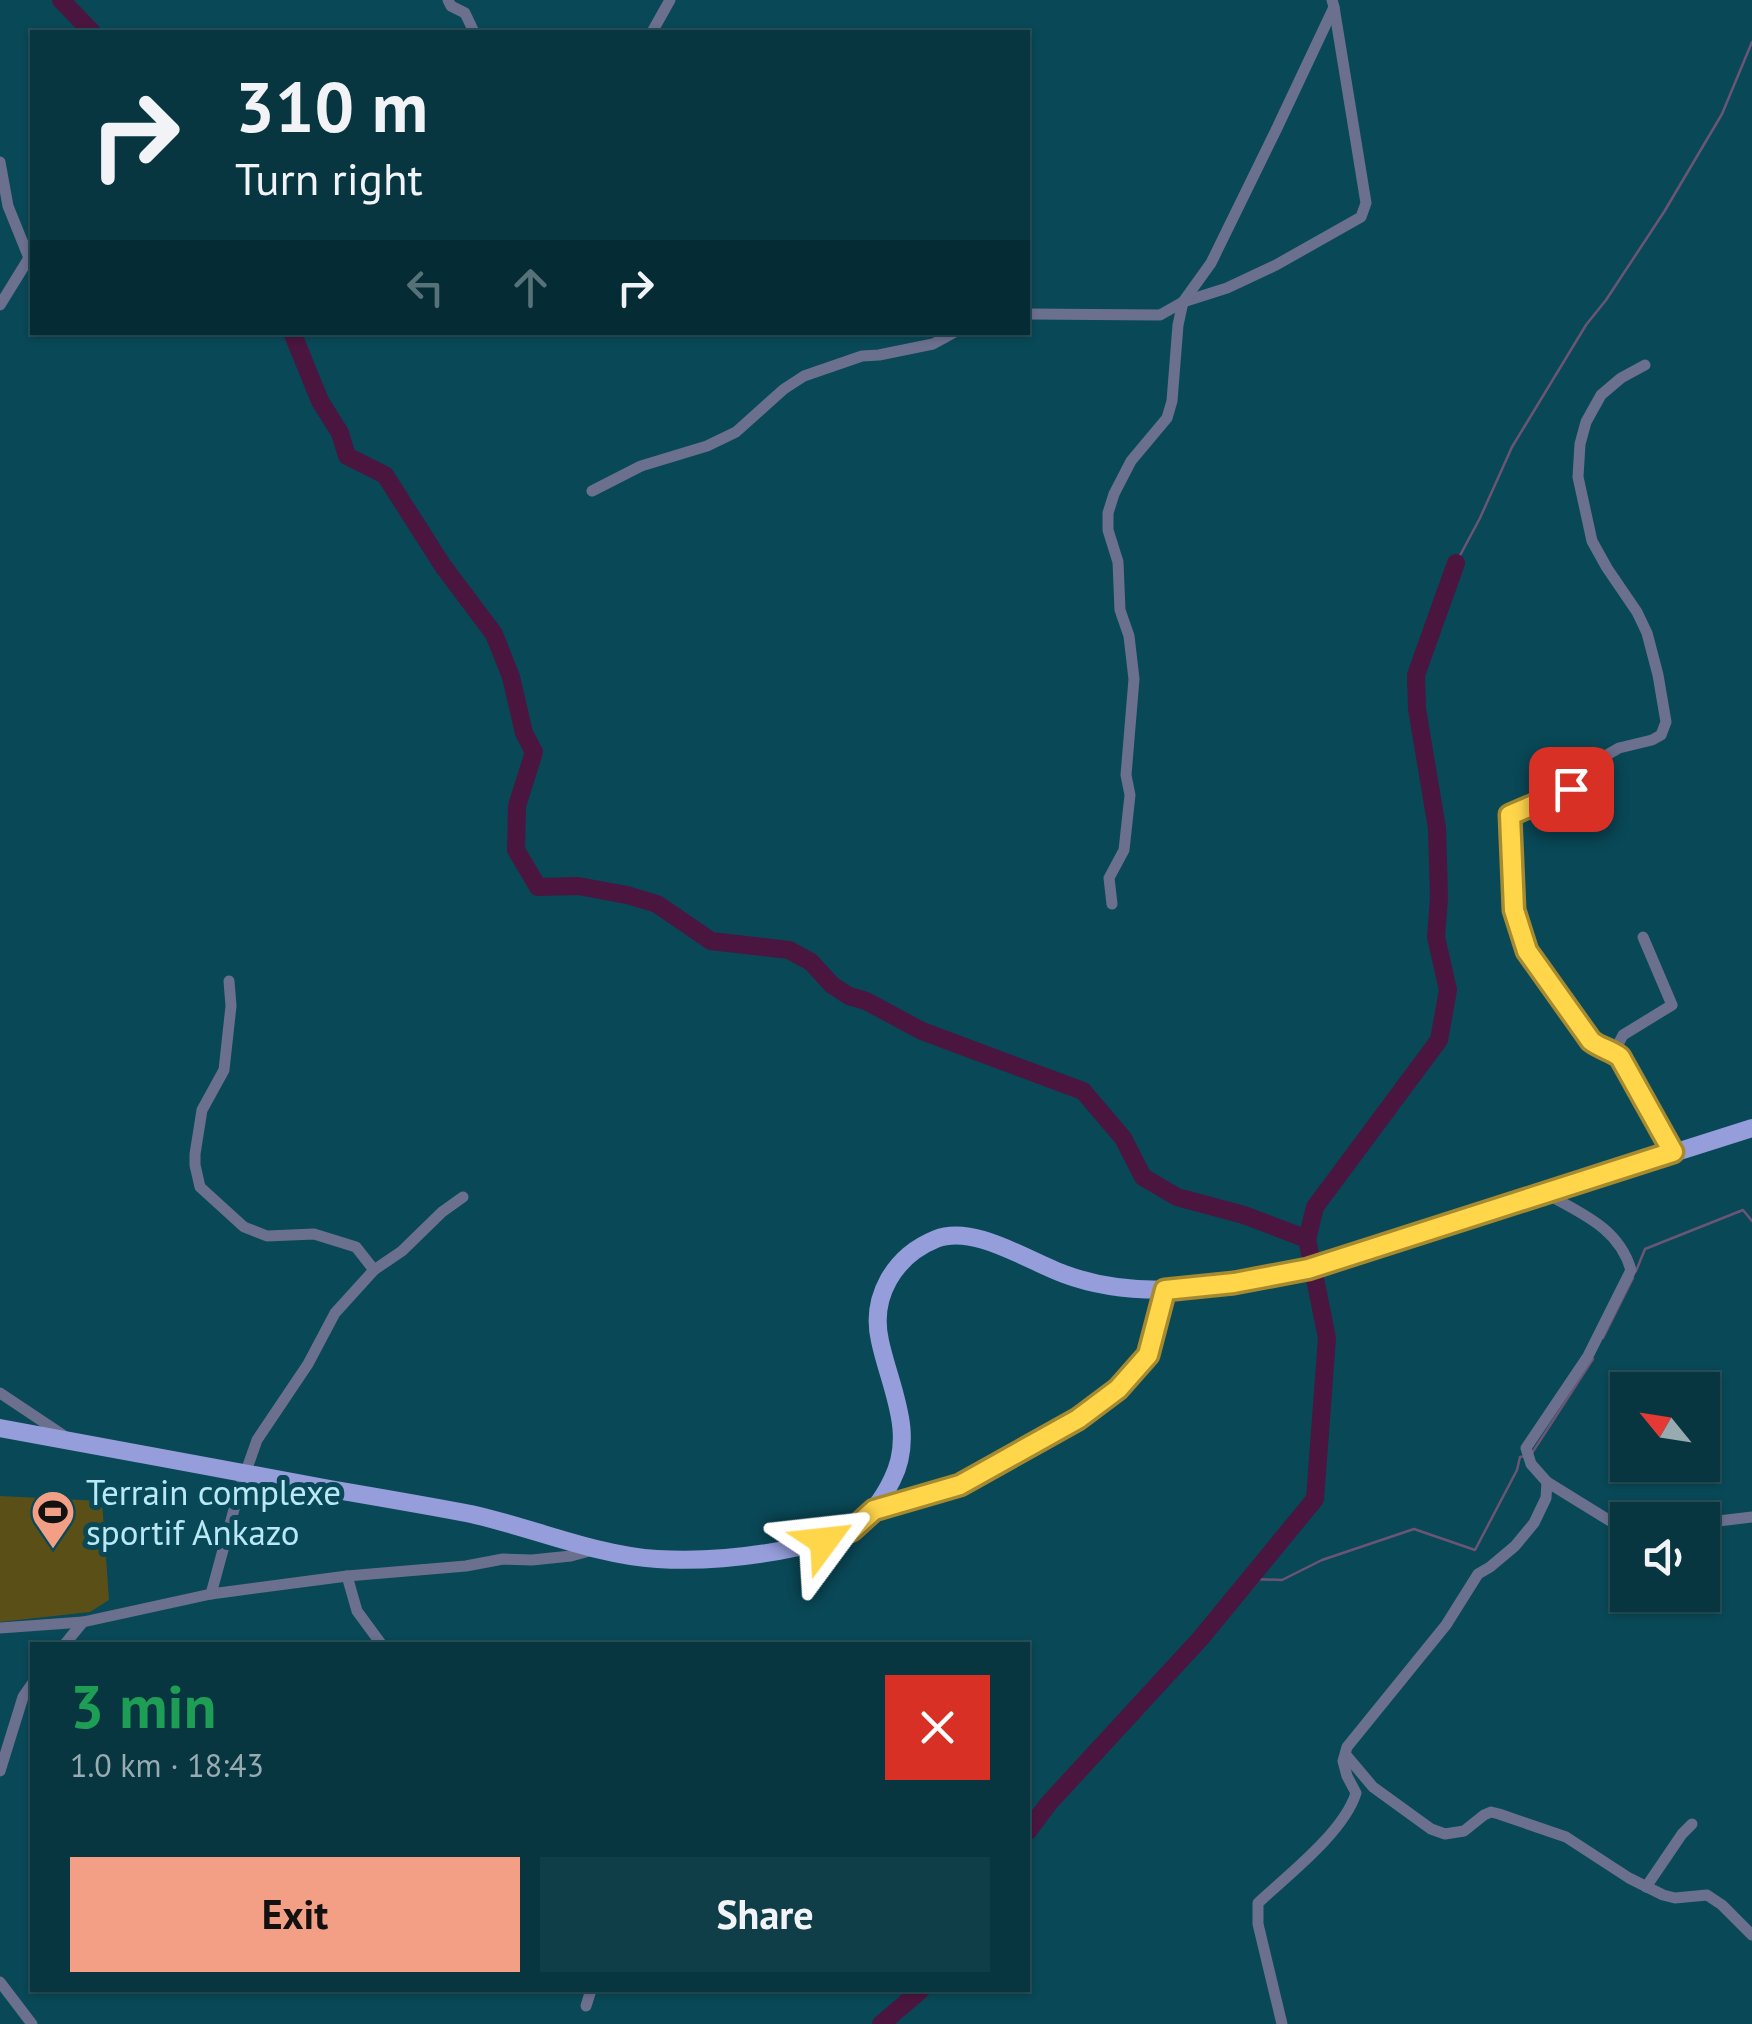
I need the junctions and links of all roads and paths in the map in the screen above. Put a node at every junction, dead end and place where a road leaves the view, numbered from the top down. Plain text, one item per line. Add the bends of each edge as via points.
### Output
1 (448, 0) edge
2 (670, 0) edge
3 (1333, 4) edge
4 (473, 30) edge
5 (653, 30) edge
6 (0, 162) edge
7 (1183, 302) junction
8 (0, 305) edge
9 (1030, 314) edge
10 (950, 335) edge
11 (1645, 365) dead end
12 (592, 491) dead end
13 (1112, 904) dead end
14 (1642, 937) dead end
15 (229, 981) dead end
16 (1614, 1052) junction
17 (1752, 1128) edge
18 (1673, 1152) junction
19 (1547, 1194) junction
20 (463, 1197) dead end
21 (374, 1270) junction
22 (1165, 1290) junction
23 (0, 1393) edge
24 (0, 1428) edge
25 (72, 1442) junction
26 (246, 1473) junction
27 (1547, 1482) junction
28 (874, 1510) junction
29 (1752, 1517) edge
30 (1610, 1521) edge
31 (1720, 1521) edge
32 (598, 1548) junction
33 (347, 1576) junction
34 (211, 1594) junction
35 (84, 1622) junction
36 (0, 1628) edge
37 (67, 1642) edge
38 (380, 1642) edge
39 (30, 1687) edge
40 (1346, 1755) junction
41 (0, 1770) edge
42 (1692, 1824) dead end
43 (1646, 1887) junction
44 (1752, 1934) edge
45 (0, 1982) edge
46 (590, 1992) edge
47 (586, 2006) dead end
48 (32, 2024) edge
49 (1282, 2024) edge

1 - 4 street via 466,12
2 - 5 street
3 - 7 street via 1210,263
3 - 7 street via 1366,203 1361,217 1228,288
6 - 8 street via 28,258
7 - 9 street via 1160,316
7 - 13 street via 1167,418 1131,461 1108,513 1134,679 1130,795 1124,850 1109,878
10 - 12 street via 804,376 736,432
11 - 16 street via 1601,395 1586,422 1578,476 1592,541 1647,633 1666,722 1652,740 1618,748 1572,775 1571,789 1510,815 1514,910 1527,951 1591,1041
14 - 16 street via 1672,1005 1622,1035
15 - 21 street via 224,1070 202,1110 195,1154 200,1187 244,1226 267,1236 314,1234 356,1247
16 - 18 street
17 - 18 main road
18 - 19 main road
19 - 22 main road via 1316,1266
19 - 27 street via 1617,1240 1631,1270 1588,1356 1526,1448
20 - 21 street
21 - 26 street via 335,1312 256,1440
22 - 28 street via 1148,1355 1118,1389 960,1485
22 - 28 main road via 1085,1282 968,1236 937,1239 907,1256 886,1281 878,1313 902,1430 900,1461
23 - 25 street
24 - 25 main road
25 - 26 main road
26 - 32 main road via 470,1514
26 - 34 street
27 - 30 street
27 - 40 street via 1534,1523 1478,1574
28 - 32 main road via 840,1536 742,1558 655,1559
29 - 31 street
32 - 33 street
33 - 34 street
33 - 38 street via 358,1611
34 - 35 street
35 - 36 street
35 - 37 street
39 - 41 street
40 - 43 street via 1373,1787 1431,1829 1464,1831 1484,1815 1499,1814 1566,1837
40 - 49 street via 1346,1776 1356,1793 1352,1806 1258,1904
42 - 43 street
43 - 44 street via 1675,1898 1706,1895
45 - 48 street
46 - 47 street

